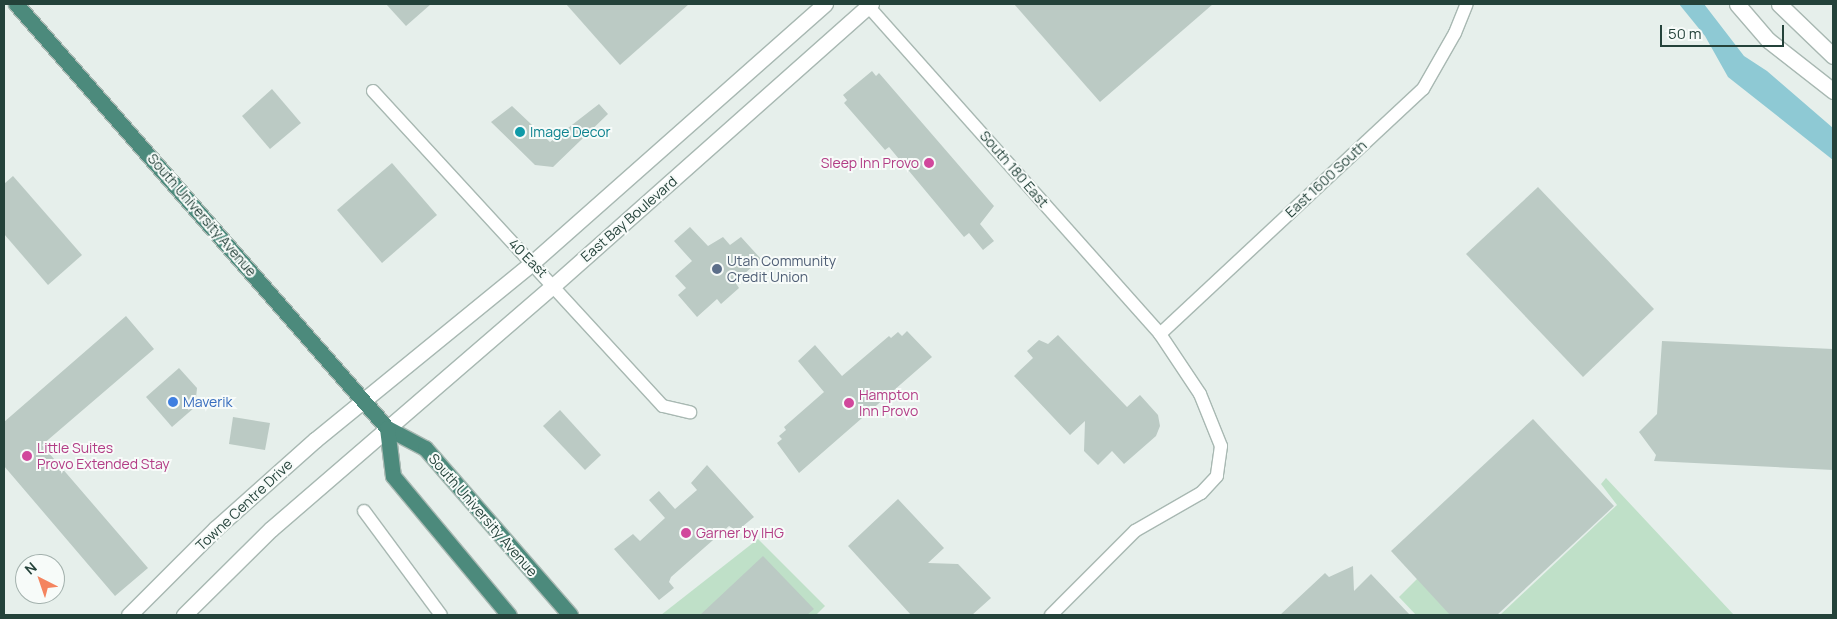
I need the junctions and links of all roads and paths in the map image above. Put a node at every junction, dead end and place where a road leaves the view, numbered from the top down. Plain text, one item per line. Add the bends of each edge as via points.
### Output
1 (16, 4) edge
2 (824, 4) edge
3 (869, 4) edge
4 (1467, 4) edge
5 (1737, 4) edge
6 (1779, 4) edge
7 (1833, 56) edge
8 (374, 91) dead end
9 (1833, 91) edge
10 (534, 262) junction
11 (554, 285) junction
12 (1160, 334) junction
13 (365, 402) junction
14 (690, 412) dead end
15 (387, 428) junction
16 (364, 511) dead end
17 (129, 615) edge
18 (184, 615) edge
19 (441, 615) edge
20 (509, 615) edge
21 (570, 615) edge
22 (1051, 615) edge

1 - 13 highway, South University Avenue
2 - 10 street
3 - 11 street, East Bay Boulevard
3 - 12 street, South 180 East
4 - 12 street, East 1600 South via 1455,34 1423,89
5 - 9 street via 1768,40
6 - 7 street
8 - 10 street, 40 East via 490,219
10 - 11 street, 40 East
10 - 13 street
11 - 14 street, 40 East via 663,406
11 - 15 street, East Bay Boulevard
12 - 22 street, South 180 East via 1210,414 1221,446 1217,476 1201,493 1135,531
13 - 15 highway, South University Avenue
13 - 17 street, Towne Centre Drive via 315,440 214,529
15 - 18 street via 271,529
15 - 20 highway via 393,476
15 - 21 highway, South University Avenue via 425,448
16 - 19 street

